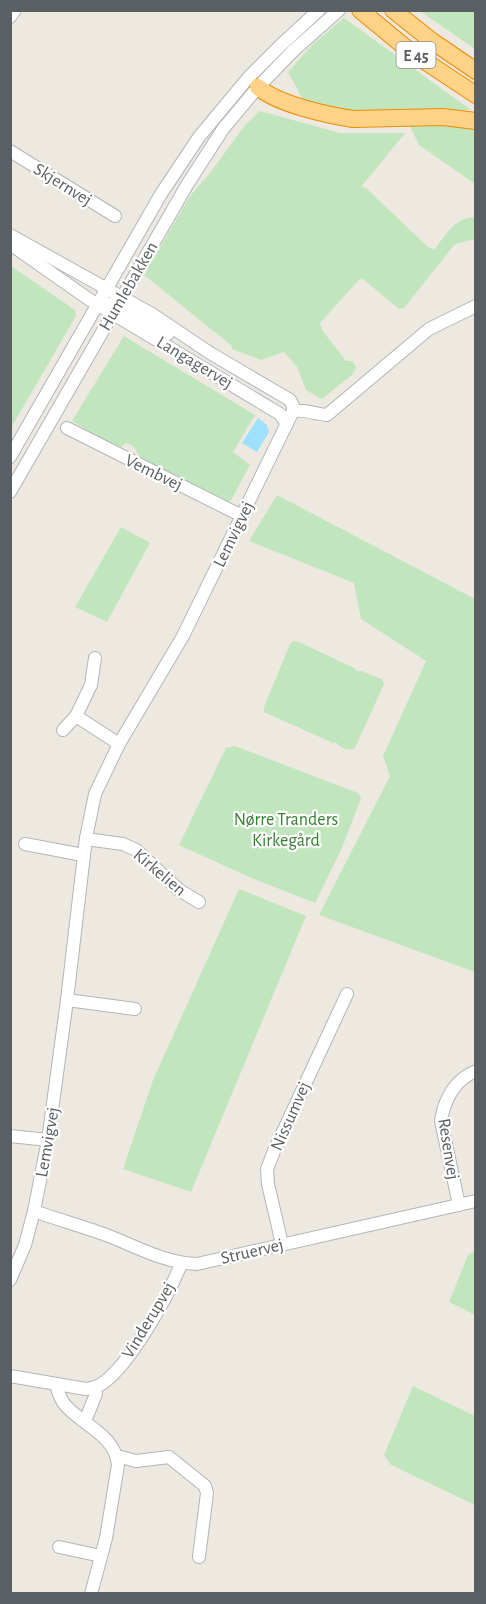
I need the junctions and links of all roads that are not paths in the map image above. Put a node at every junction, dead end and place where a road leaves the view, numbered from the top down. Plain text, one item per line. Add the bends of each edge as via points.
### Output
1 (15, 10) edge
2 (339, 10) edge
3 (360, 10) edge
4 (393, 10) edge
5 (317, 13) edge
6 (10, 17) edge
7 (476, 71) edge
8 (253, 83) junction
9 (476, 95) edge
10 (476, 121) edge
11 (10, 151) edge
12 (115, 216) dead end
13 (10, 235) edge
14 (10, 244) edge
15 (103, 297) junction
16 (118, 304) junction
17 (476, 306) edge
18 (293, 411) junction
19 (287, 424) junction
20 (67, 428) dead end
21 (10, 457) edge
22 (10, 492) edge
23 (242, 516) junction
24 (95, 658) dead end
25 (76, 716) junction
26 (63, 730) dead end
27 (119, 744) junction
28 (86, 839) junction
29 (25, 844) dead end
30 (83, 855) junction
31 (199, 902) dead end
32 (346, 994) dead end
33 (67, 1000) junction
34 (135, 1009) dead end
35 (476, 1071) edge
36 (10, 1136) edge
37 (48, 1140) junction
38 (476, 1201) edge
39 (459, 1204) junction
40 (34, 1211) junction
41 (282, 1244) junction
42 (181, 1264) junction
43 (10, 1280) edge
44 (10, 1376) edge
45 (56, 1385) junction
46 (95, 1388) junction
47 (85, 1421) junction
48 (117, 1456) junction
49 (59, 1547) dead end
50 (101, 1556) junction
51 (199, 1557) dead end
52 (91, 1593) edge

1 - 6 street
2 - 8 street, Humlebakken
3 - 9 highway, E 45 via 411,52
4 - 7 highway, E 45
5 - 8 street, Humlebakken via 281,45
8 - 10 highway via 266,94 339,117 443,117
8 - 15 street, Humlebakken via 199,137
8 - 16 street, Humlebakken via 193,175
11 - 12 street, Skjernvej
13 - 15 street, Langagervej
14 - 15 street, Langagervej
15 - 16 street, Langagervej
15 - 16 street
15 - 21 street, Humlebakken
16 - 18 street, Langagervej via 290,400
16 - 19 street, Langagervej via 280,414
16 - 22 street, Humlebakken
17 - 18 street via 429,329 327,415
18 - 19 street, Lemvigvej
19 - 23 street, Lemvigvej
20 - 23 street, Vembvej
23 - 27 street, Lemvigvej via 183,636
24 - 25 street via 91,685
25 - 26 street
25 - 27 street
27 - 28 street, Lemvigvej via 95,794
28 - 30 street, Lemvigvej
28 - 31 street, Kirkelien via 123,844 136,850 179,890
29 - 30 street
30 - 33 street, Lemvigvej
32 - 41 street, Nissumvej via 267,1169
33 - 34 street
33 - 37 street, Lemvigvej
35 - 39 street, Resenvej via 455,1086 441,1121
36 - 37 street
37 - 40 street, Lemvigvej
38 - 39 street, Struervej
39 - 41 street, Struervej
40 - 42 street, Struervej
40 - 43 street, Lemvigvej
41 - 42 street, Struervej via 197,1264
42 - 46 street, Vinderupvej via 142,1338 105,1382
44 - 45 street
45 - 46 street
45 - 47 street via 66,1407
46 - 47 street
47 - 48 street via 111,1444
48 - 50 street
48 - 51 street via 136,1461 169,1457 206,1486
49 - 50 street
50 - 52 street

